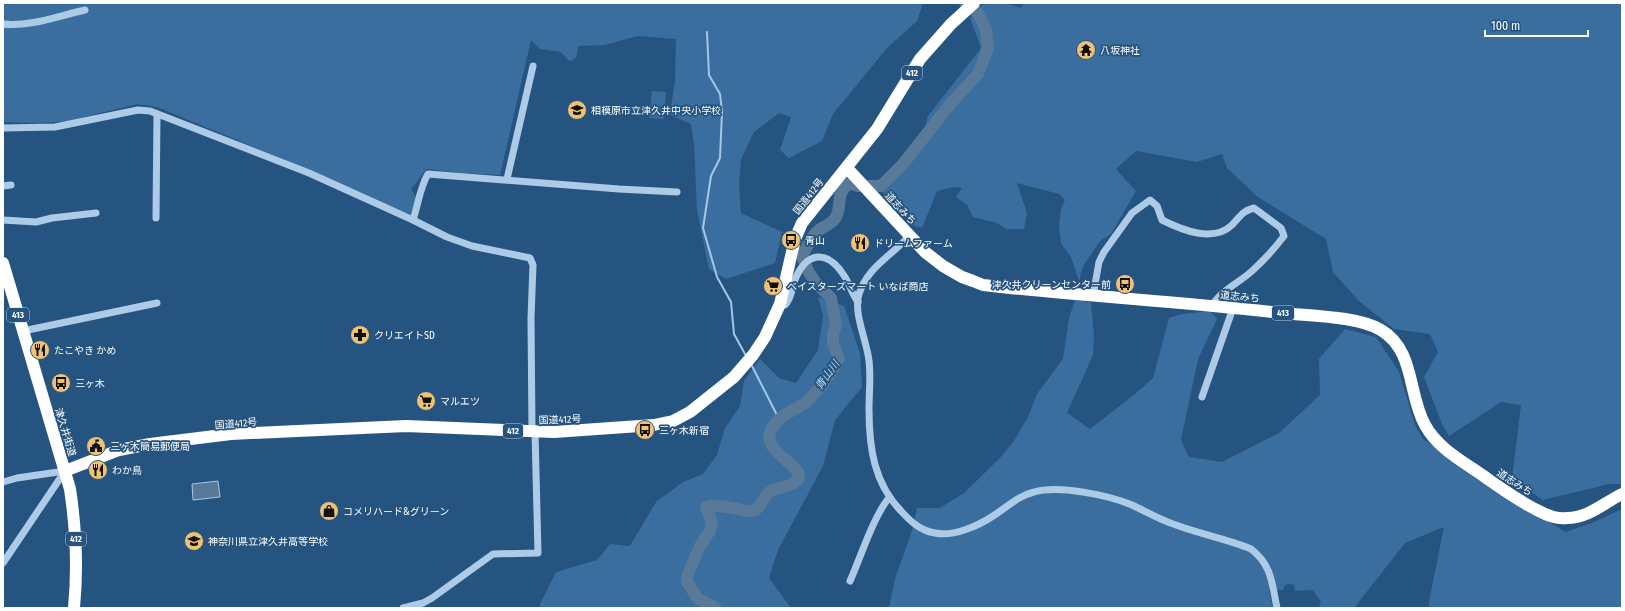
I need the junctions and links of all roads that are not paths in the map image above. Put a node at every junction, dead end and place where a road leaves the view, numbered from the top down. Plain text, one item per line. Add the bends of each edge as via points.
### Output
1 (970, 7) edge
2 (85, 10) dead end
3 (3, 24) edge
4 (533, 66) dead end
5 (157, 114) junction
6 (3, 128) edge
7 (847, 168) junction
8 (507, 180) junction
9 (677, 192) dead end
10 (96, 213) dead end
11 (156, 218) dead end
12 (3, 220) edge
13 (413, 220) junction
14 (910, 235) junction
15 (3, 263) edge
16 (1092, 296) junction
17 (157, 302) dead end
18 (858, 302) junction
19 (780, 304) junction
20 (1212, 306) junction
21 (1233, 308) junction
22 (23, 331) junction
23 (1202, 397) dead end
24 (534, 431) junction
25 (65, 471) junction
26 (3, 482) edge
27 (1622, 494) edge
28 (889, 498) junction
29 (3, 563) edge
30 (850, 581) dead end
31 (74, 608) edge
32 (403, 608) edge
33 (1277, 608) edge

1 - 7 highway, 国道412号 / 412 via 920,59 877,129
2 - 3 street via 28,24
4 - 8 street
5 - 6 street via 138,110 55,127
5 - 11 street
5 - 13 street via 309,173
7 - 14 highway, 道志みち / 413
7 - 19 highway, 国道412号 / 412 via 802,223 795,239
8 - 9 street
8 - 13 street via 428,174 423,182
10 - 12 street via 36,222
13 - 24 street via 446,237 472,246 530,258 533,266 531,318
14 - 16 highway, 道志みち / 413 via 925,252 943,266 972,281 1003,288
14 - 18 street via 873,269 863,285
15 - 22 highway, 津久井街道 / 413
16 - 20 highway, 道志みち / 413
16 - 20 street via 1099,262 1104,252 1132,213 1150,200 1157,206 1162,220 1204,234 1223,231 1246,210 1254,208 1281,228 1284,236 1253,271 1216,298
17 - 22 street
18 - 19 street via 842,273 828,260 818,256 806,261 798,274 788,302 785,305
18 - 28 street via 869,361 869,417 873,455 879,479
19 - 24 highway, 国道412号 / 412 via 765,337 734,377 690,412 673,421 646,426
20 - 21 highway, 道志みち / 413
21 - 23 street
21 - 27 highway, 道志みち / 413 via 1334,318 1359,322 1381,330 1404,356 1421,417 1438,442 1501,488 1540,512 1559,518 1576,517 1585,515
22 - 25 highway, 津久井街道 / 413
24 - 25 highway, 国道412号 / 412 via 406,426 238,434 131,447
24 - 32 street via 538,553 493,554 432,598
25 - 26 street
25 - 29 street
25 - 31 highway, 412 via 75,526 77,557
28 - 30 street via 871,530
28 - 33 street via 917,526 942,534 956,532 984,521 1021,497 1037,491 1064,491 1111,498 1132,505 1170,524 1251,549 1268,567

